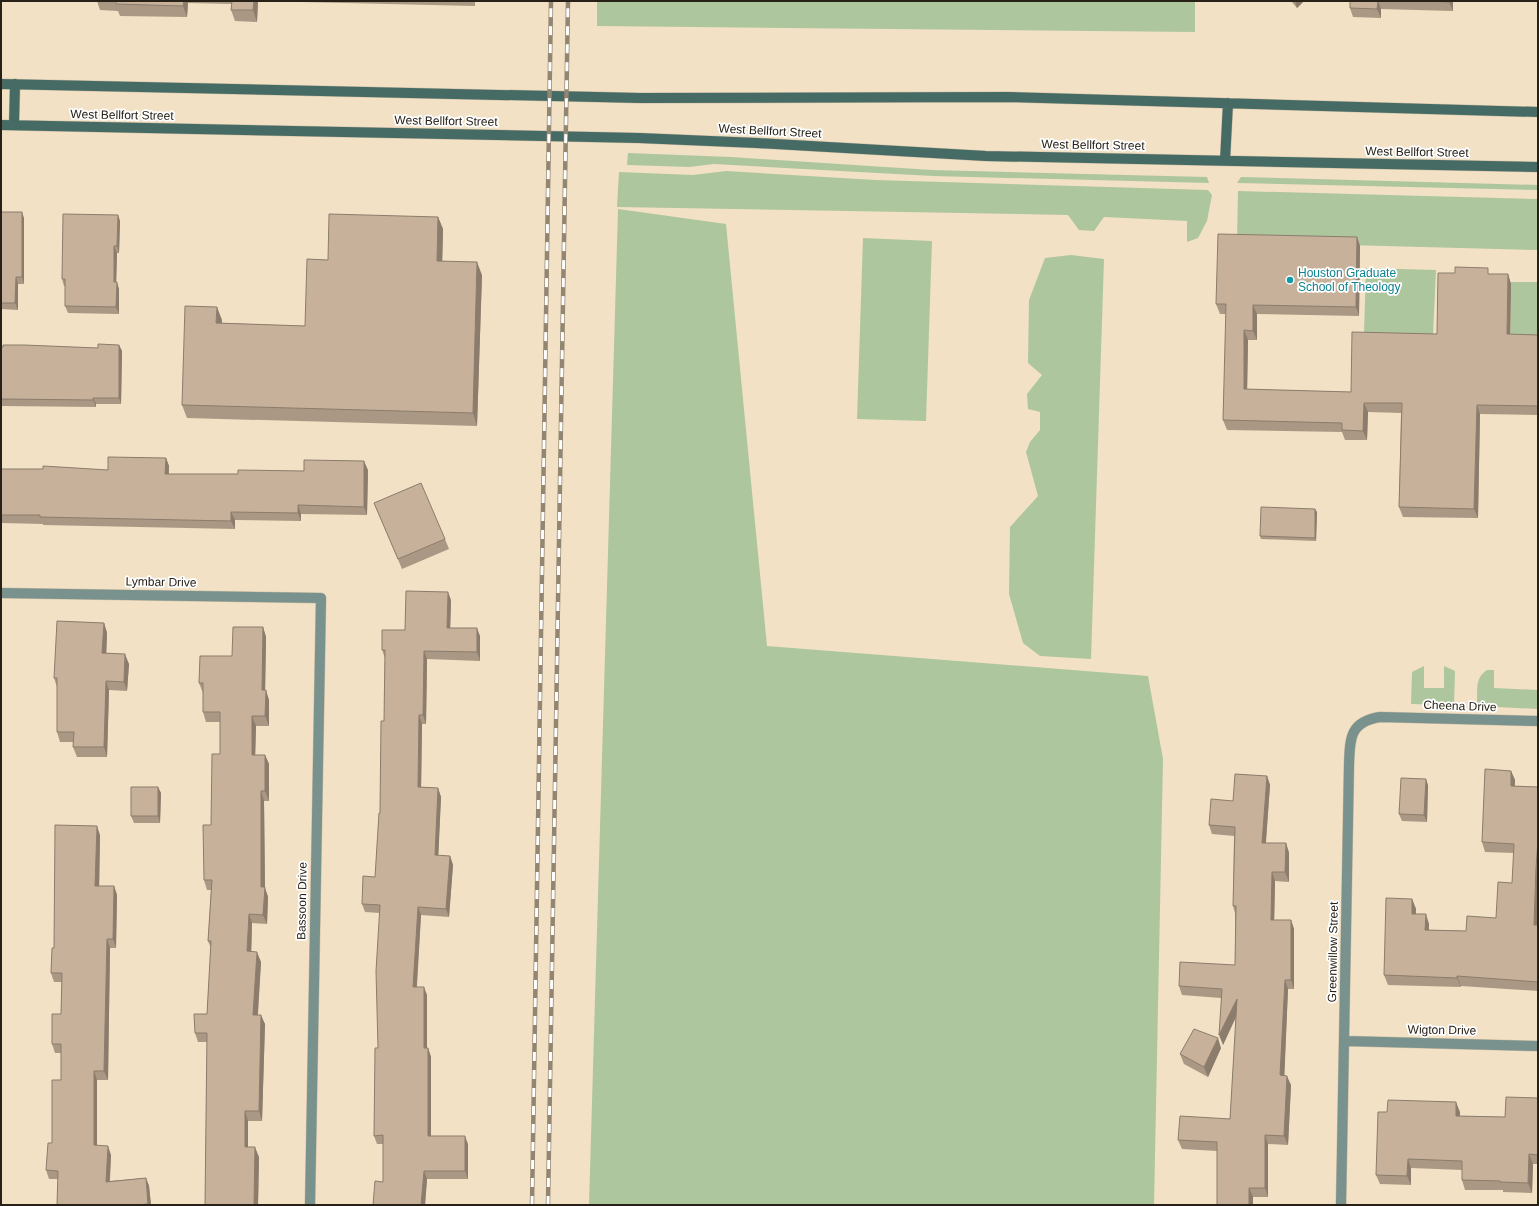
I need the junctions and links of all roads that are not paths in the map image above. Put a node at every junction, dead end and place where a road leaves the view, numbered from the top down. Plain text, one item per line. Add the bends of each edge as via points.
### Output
1 (1, 84) edge
2 (16, 84) junction
3 (1228, 103) junction
4 (1538, 112) edge
5 (1, 125) edge
6 (14, 125) junction
7 (1225, 161) junction
8 (1538, 167) edge
9 (1, 593) edge
10 (321, 598) joint
11 (1380, 716) joint
12 (1538, 721) edge
13 (1345, 1041) junction
14 (1538, 1046) edge
15 (310, 1205) edge
16 (1341, 1205) edge

1 - 2 main road
2 - 3 main road via 640,98 1007,97
2 - 6 main road
3 - 4 main road
3 - 7 main road
5 - 6 main road, West Bellfort Street
6 - 7 main road, West Bellfort Street via 639,138 986,156
7 - 8 main road, West Bellfort Street
9 - 10 street, Lymbar Drive
10 - 15 street, Bassoon Drive
11 - 12 street, Cheena Drive
11 - 13 street, Greenwillow Street via 1367,719 1357,726 1352,733 1350,745
13 - 14 street, Wigton Drive
13 - 16 street, Greenwillow Street

